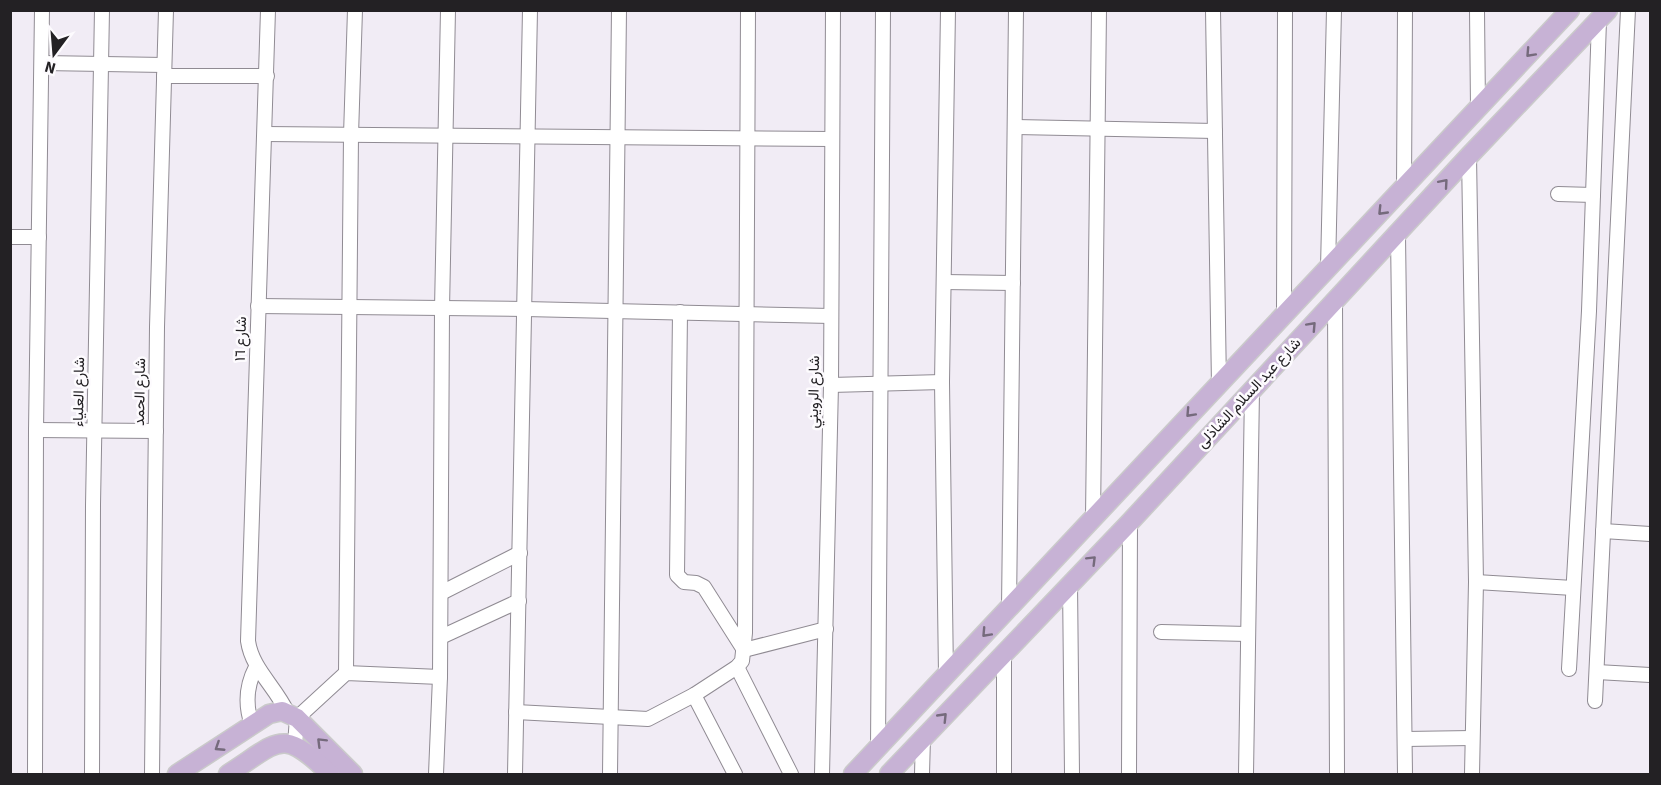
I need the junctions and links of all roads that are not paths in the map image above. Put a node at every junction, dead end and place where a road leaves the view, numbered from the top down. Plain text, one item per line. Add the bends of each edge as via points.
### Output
1 (42, 10) edge
2 (102, 10) edge
3 (166, 10) edge
4 (268, 10) edge
5 (355, 10) edge
6 (448, 10) edge
7 (530, 10) edge
8 (619, 10) edge
9 (748, 10) edge
10 (833, 10) edge
11 (883, 10) edge
12 (948, 10) edge
13 (1016, 10) edge
14 (1100, 10) edge
15 (1213, 10) edge
16 (1285, 10) edge
17 (1334, 10) edge
18 (1405, 10) edge
19 (1477, 10) edge
20 (1570, 10) edge
21 (1628, 10) edge
22 (1604, 16) edge
23 (43, 63) junction
24 (102, 64) junction
25 (164, 70) junction
26 (267, 76) junction
27 (1478, 108) junction
28 (1015, 127) junction
29 (1099, 127) junction
30 (1215, 130) junction
31 (265, 134) junction
32 (351, 135) junction
33 (446, 136) junction
34 (528, 137) junction
35 (618, 138) junction
36 (747, 139) junction
37 (832, 140) junction
38 (1469, 156) junction
39 (1404, 187) junction
40 (1558, 194) dead end
41 (1593, 195) junction
42 (1398, 235) junction
43 (10, 237) edge
44 (39, 237) junction
45 (1328, 267) junction
46 (944, 282) junction
47 (1013, 283) junction
48 (1335, 301) junction
49 (258, 306) junction
50 (349, 307) junction
51 (442, 309) junction
52 (525, 309) junction
53 (616, 311) junction
54 (680, 312) junction
55 (1284, 312) junction
56 (745, 313) junction
57 (831, 316) junction
58 (1253, 347) junction
59 (1273, 368) junction
60 (942, 382) junction
61 (882, 384) junction
62 (831, 385) junction
63 (1219, 385) junction
64 (1252, 391) junction
65 (36, 430) junction
66 (95, 431) junction
67 (156, 431) junction
68 (1581, 456) junction
69 (1607, 456) junction
70 (1093, 518) junction
71 (1130, 522) junction
72 (1603, 531) junction
73 (1650, 534) edge
74 (520, 553) junction
75 (1476, 582) junction
76 (1070, 583) junction
77 (1573, 588) junction
78 (441, 593) junction
79 (519, 601) junction
80 (1009, 608) junction
81 (826, 629) junction
82 (1161, 632) dead end
83 (1248, 634) junction
84 (441, 637) junction
85 (744, 650) junction
86 (1004, 653) junction
87 (256, 667) junction
88 (737, 667) junction
89 (1569, 669) dead end
90 (1597, 672) junction
91 (346, 674) junction
92 (946, 675) junction
93 (1650, 675) edge
94 (440, 677) junction
95 (694, 695) junction
96 (1595, 701) dead end
97 (516, 712) junction
98 (292, 715) junction
99 (611, 718) junction
100 (252, 725) junction
101 (923, 738) junction
102 (1472, 738) junction
103 (1405, 739) junction
104 (295, 744) junction
105 (878, 748) junction
106 (35, 774) edge
107 (92, 774) edge
108 (152, 774) edge
109 (177, 774) edge
110 (228, 774) edge
111 (330, 774) edge
112 (353, 774) edge
113 (436, 774) edge
114 (515, 774) edge
115 (610, 774) edge
116 (735, 774) edge
117 (791, 774) edge
118 (822, 774) edge
119 (853, 774) edge
120 (889, 774) edge
121 (922, 774) edge
122 (1004, 774) edge
123 (1072, 774) edge
124 (1129, 774) edge
125 (1246, 774) edge
126 (1337, 774) edge
127 (1405, 774) edge
128 (1472, 774) edge

1 - 23 street
2 - 24 street, شارع العلياء
3 - 25 street, شارع الحمد
4 - 26 street, شارع ١٦
5 - 32 street
6 - 33 street
7 - 34 street
8 - 35 street
9 - 36 street
10 - 37 street, شارع الرويني
11 - 61 street
12 - 46 street
13 - 28 street
14 - 29 street
15 - 30 street
16 - 55 street
17 - 45 street
18 - 39 street
19 - 27 street
20 -> 27 main road, شارع عبد السلام الشاذلى
21 - 69 street
22 - 38 main road, شارع عبد السلام الشاذلى
22 - 41 street
23 - 24 street
23 - 44 street
24 - 25 street
24 - 66 street, شارع العلياء
25 - 26 street
25 - 67 street, شارع الحمد
26 - 31 street, شارع ١٦
27 - 39 main road, شارع عبد السلام الشاذلى
28 - 29 street
28 - 47 street
29 - 30 street
29 - 70 street
30 - 63 street
31 - 32 street
31 - 49 street, شارع ١٦
32 - 33 street
32 - 50 street
33 - 34 street
33 - 51 street
34 - 35 street
34 - 52 street
35 - 36 street
35 - 53 street
36 - 37 street
36 - 56 street
37 - 57 street, شارع الرويني
42 -> 38 main road, شارع عبد السلام الشاذلى
38 - 75 street
39 -> 45 main road, شارع عبد السلام الشاذلى
40 - 41 street
41 - 68 street
42 - 48 main road, شارع عبد السلام الشاذلى
42 - 103 street
43 - 44 street
44 - 65 street
45 - 55 main road, شارع عبد السلام الشاذلى
46 - 47 street
46 - 60 street
47 - 80 street
59 -> 48 main road, شارع عبد السلام الشاذلى
48 - 126 street
49 - 50 street
49 - 87 street, شارع ١٦ via 248,641
50 - 51 street
50 - 91 street
51 - 52 street
51 - 78 street
52 - 53 street
52 - 74 street
53 - 54 street
53 - 99 street
54 - 56 street
54 - 85 street via 677,574 684,582 704,587
55 - 58 main road, شارع عبد السلام الشاذلى
56 - 57 street
56 - 85 street
57 - 62 street, شارع الرويني
58 - 59 main road
58 - 63 main road, شارع عبد السلام الشاذلى
59 - 64 main road, شارع عبد السلام الشاذلى
60 - 61 street
60 - 92 street
61 - 62 street
61 - 105 street
62 - 81 street, شارع الرويني
63 -> 70 main road, شارع عبد السلام الشاذلى
64 - 71 main road, شارع عبد السلام الشاذلى
64 - 83 street
65 - 66 street
65 - 106 street
66 - 67 street
66 - 107 street, شارع العلياء
67 - 108 street, شارع الحمد
68 - 69 street
68 - 77 street
69 - 72 street
70 - 80 main road, شارع عبد السلام الشاذلى
76 -> 71 main road, شارع عبد السلام الشاذلى
71 - 124 street
72 - 73 street
72 - 90 street
74 - 78 street
74 - 79 street
75 - 77 street
75 - 102 street
76 - 86 main road, شارع عبد السلام الشاذلى
76 - 123 street
77 - 89 street
78 - 84 street
79 - 84 street
79 - 97 street
80 -> 92 main road, شارع عبد السلام الشاذلى
81 - 85 street
81 - 118 street, شارع الرويني
82 - 83 street
83 - 125 street
84 - 94 street
85 - 88 street
101 -> 86 main road, شارع عبد السلام الشاذلى
86 - 122 street
87 - 98 street, شارع ١٦
87 - 100 street via 248,688
88 - 95 street
88 - 117 street
90 - 93 street
90 - 96 street
91 - 94 street
91 - 98 street
92 - 105 main road, شارع عبد السلام الشاذلى
94 - 113 street
95 - 99 street via 648,719
95 - 116 street
97 - 99 street
97 - 114 street
98 - 100 main road via 273,712
98 - 104 street
112 -> 98 main road
99 - 115 street
100 -> 109 main road
101 - 120 main road, شارع عبد السلام الشاذلى
101 - 121 street
102 - 103 street
102 - 128 street
103 - 127 street
104 - 110 main road via 276,744
104 - 111 main road
105 - 119 main road, شارع عبد السلام الشاذلى

